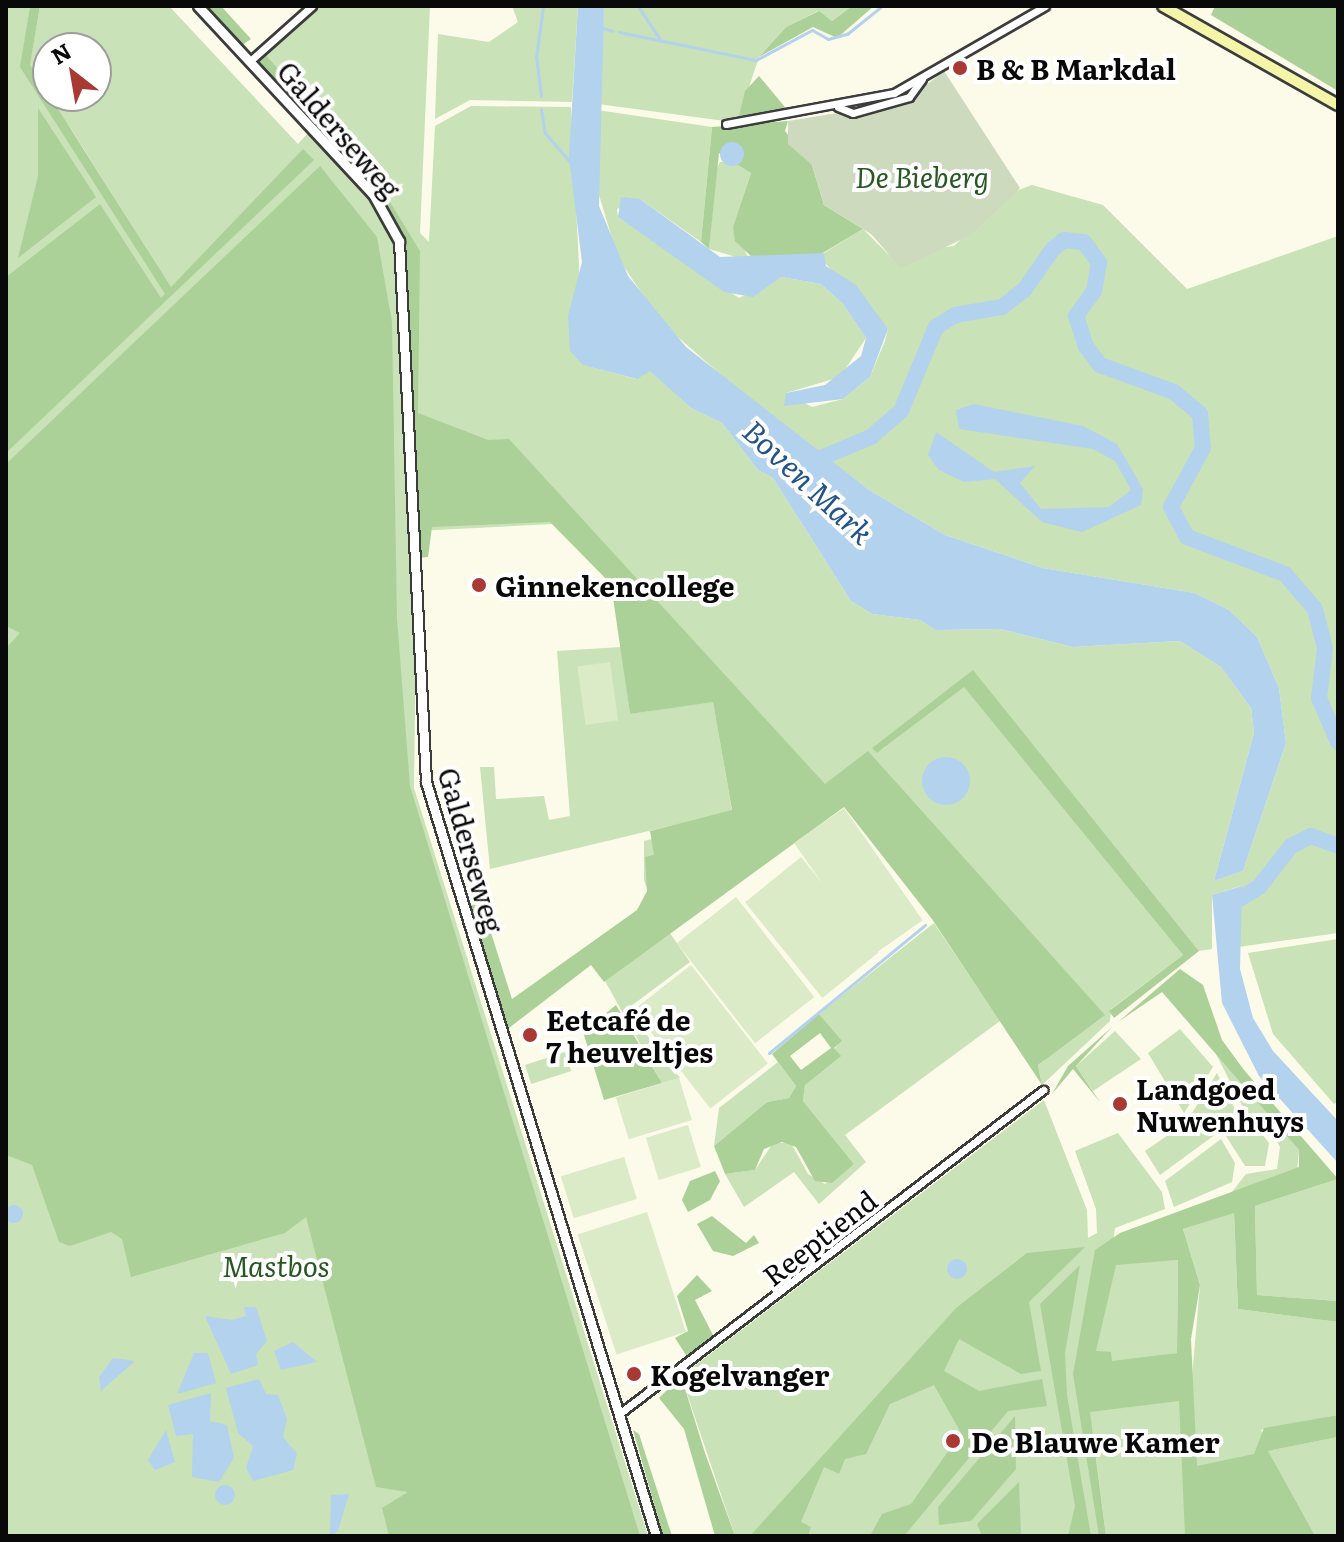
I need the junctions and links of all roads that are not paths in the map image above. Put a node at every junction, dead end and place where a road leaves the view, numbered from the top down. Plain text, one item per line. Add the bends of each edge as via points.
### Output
1 (198, 6) edge
2 (312, 6) edge
3 (1045, 6) edge
4 (1163, 6) edge
5 (250, 61) junction
6 (1338, 105) edge
7 (726, 124) dead end
8 (1043, 1090) dead end
9 (619, 1414) junction
10 (656, 1536) edge

1 - 5 street, Galderseweg
2 - 5 street
3 - 7 street via 922,79 838,107
4 - 6 main road
5 - 9 street, Galderseweg via 373,194 399,241 426,782
8 - 9 street, Reeptiend
9 - 10 street, Galderseweg

